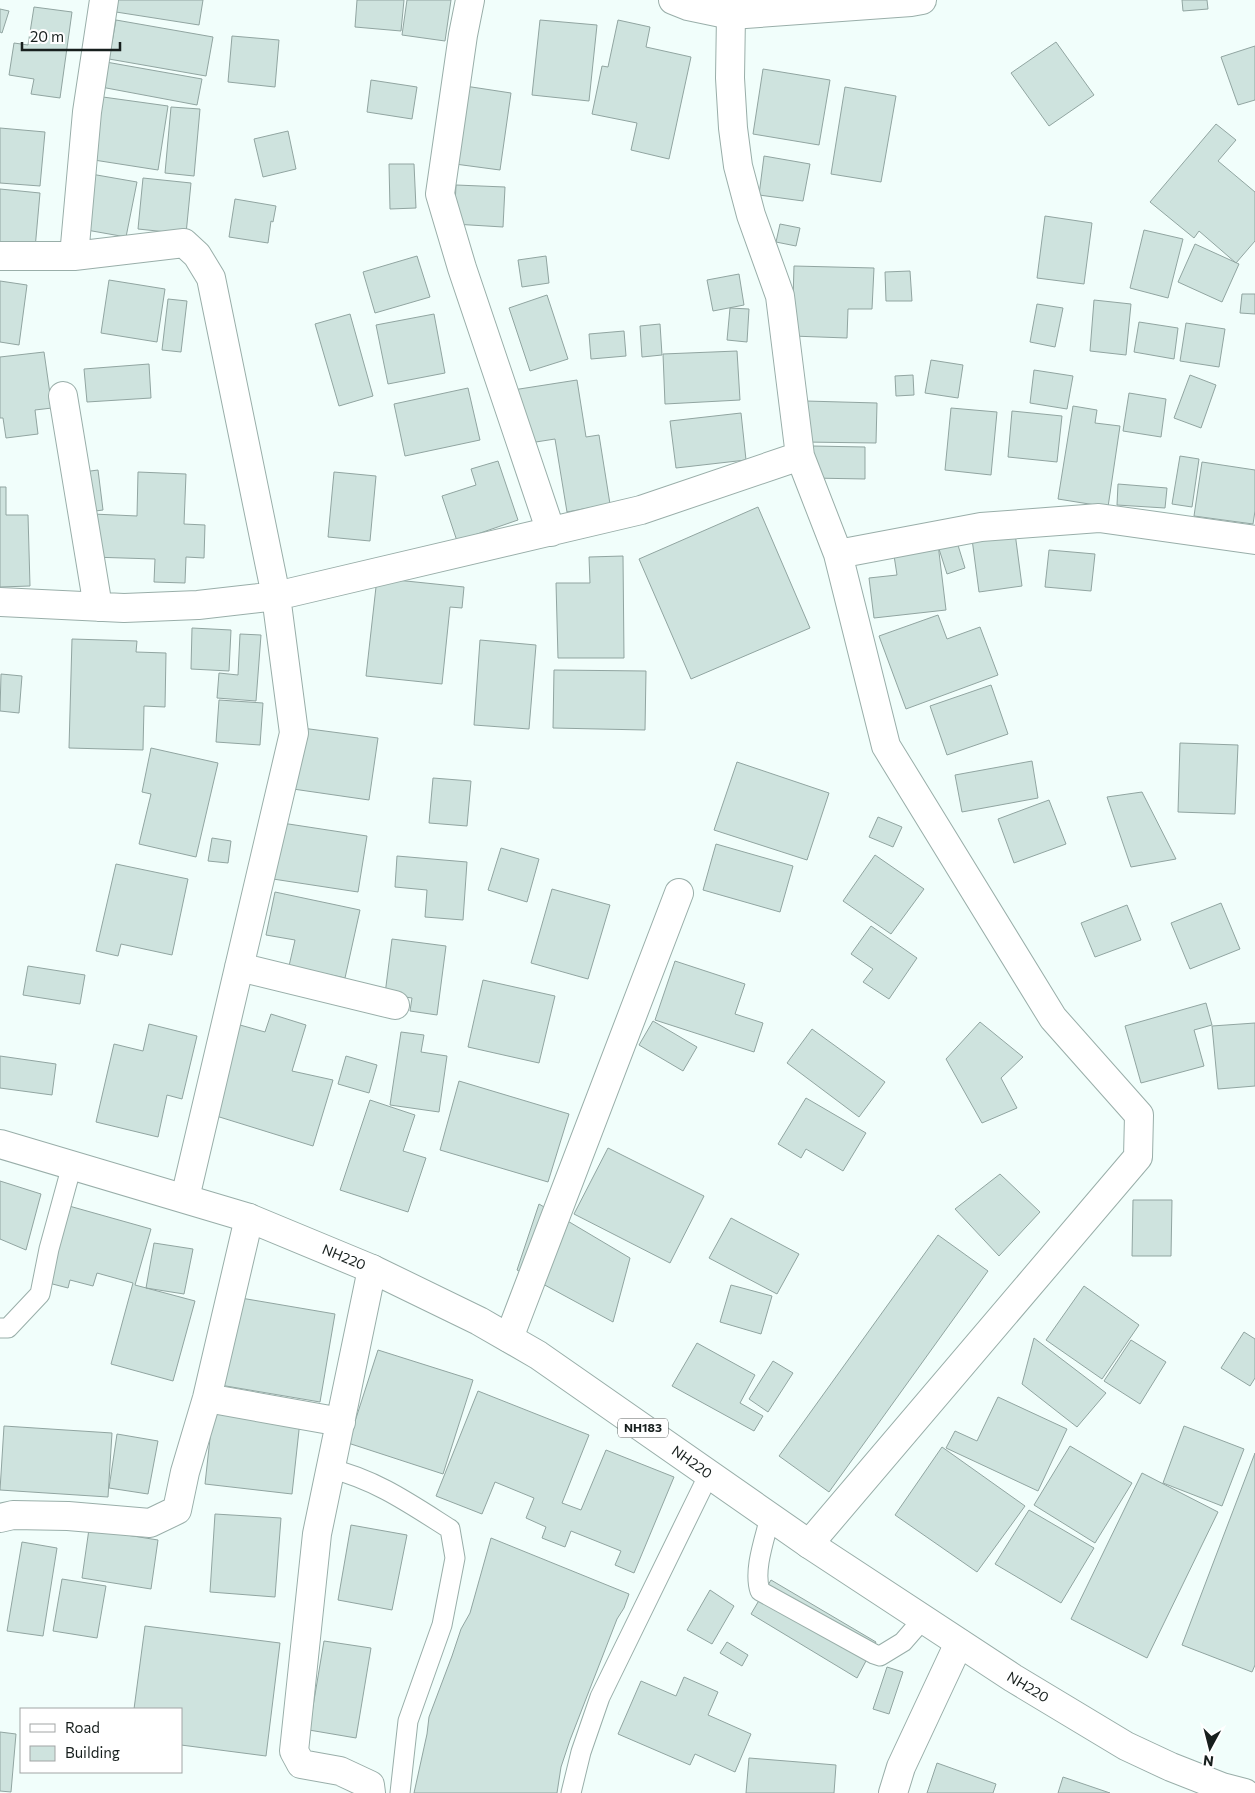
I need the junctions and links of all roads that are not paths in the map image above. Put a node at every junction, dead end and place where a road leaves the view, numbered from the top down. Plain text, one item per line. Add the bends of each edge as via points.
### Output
1 (104, 0) edge
2 (470, 0) edge
3 (673, 0) edge
4 (922, 0) edge
5 (734, 7) edge
6 (0, 256) edge
7 (74, 256) junction
8 (63, 396) dead end
9 (800, 456) junction
10 (551, 532) junction
11 (1255, 540) edge
12 (838, 554) junction
13 (276, 596) junction
14 (0, 602) edge
15 (98, 607) junction
16 (679, 893) dead end
17 (239, 967) junction
18 (395, 1005) dead end
19 (0, 1144) edge
20 (72, 1165) junction
21 (185, 1198) junction
22 (249, 1218) junction
23 (372, 1269) junction
24 (0, 1328) edge
25 (508, 1338) junction
26 (207, 1398) junction
27 (341, 1422) junction
28 (331, 1469) junction
29 (709, 1474) junction
30 (770, 1517) junction
31 (0, 1518) edge
32 (809, 1544) junction
33 (923, 1619) junction
34 (959, 1643) junction
35 (372, 1793) edge
36 (400, 1793) edge
37 (572, 1793) edge
38 (893, 1793) edge
39 (1245, 1793) edge

1 - 7 main road via 87,112
2 - 10 main road via 440,194
3 - 5 main road via 688,6
4 - 5 main road
5 - 9 main road via 730,78 738,166 751,215 780,296
6 - 7 main road
7 - 13 main road via 184,243 197,255 210,278
8 - 15 main road
9 - 10 main road via 641,510
9 - 12 main road
10 - 13 main road
11 - 12 main road via 1099,518 981,527
12 - 32 main road via 886,746 1053,1018 1139,1115 1138,1157
13 - 15 main road via 198,605
13 - 17 main road via 294,732
14 - 15 main road
16 - 25 main road
17 - 18 main road
17 - 21 main road
19 - 20 main road, NH220 / NH183
20 - 21 main road, NH220 / NH183
20 - 24 lane via 40,1294 8,1328
21 - 22 main road, NH220 / NH183
22 - 23 main road, NH220 / NH183
22 - 26 main road
23 - 25 main road, NH220 / NH183
23 - 27 main road
25 - 29 main road, NH220 / NH183 via 538,1355
26 - 27 main road
26 - 31 main road via 177,1510 150,1523 68,1516 13,1515
27 - 28 main road
28 - 35 main road via 317,1534 294,1751 301,1764 340,1771 370,1785
28 - 36 lane via 364,1478 450,1529 455,1558 442,1625 408,1721
29 - 30 main road, NH220 / NH183
29 - 37 lane via 600,1697 581,1752
30 - 32 main road, NH220 / NH183
30 - 33 lane via 760,1556 760,1591 880,1656 903,1642
32 - 33 main road, NH220 / NH183
33 - 34 main road, NH220 / NH183
34 - 38 main road via 901,1767
34 - 39 main road, NH220 / NH183 via 1126,1746 1222,1787

